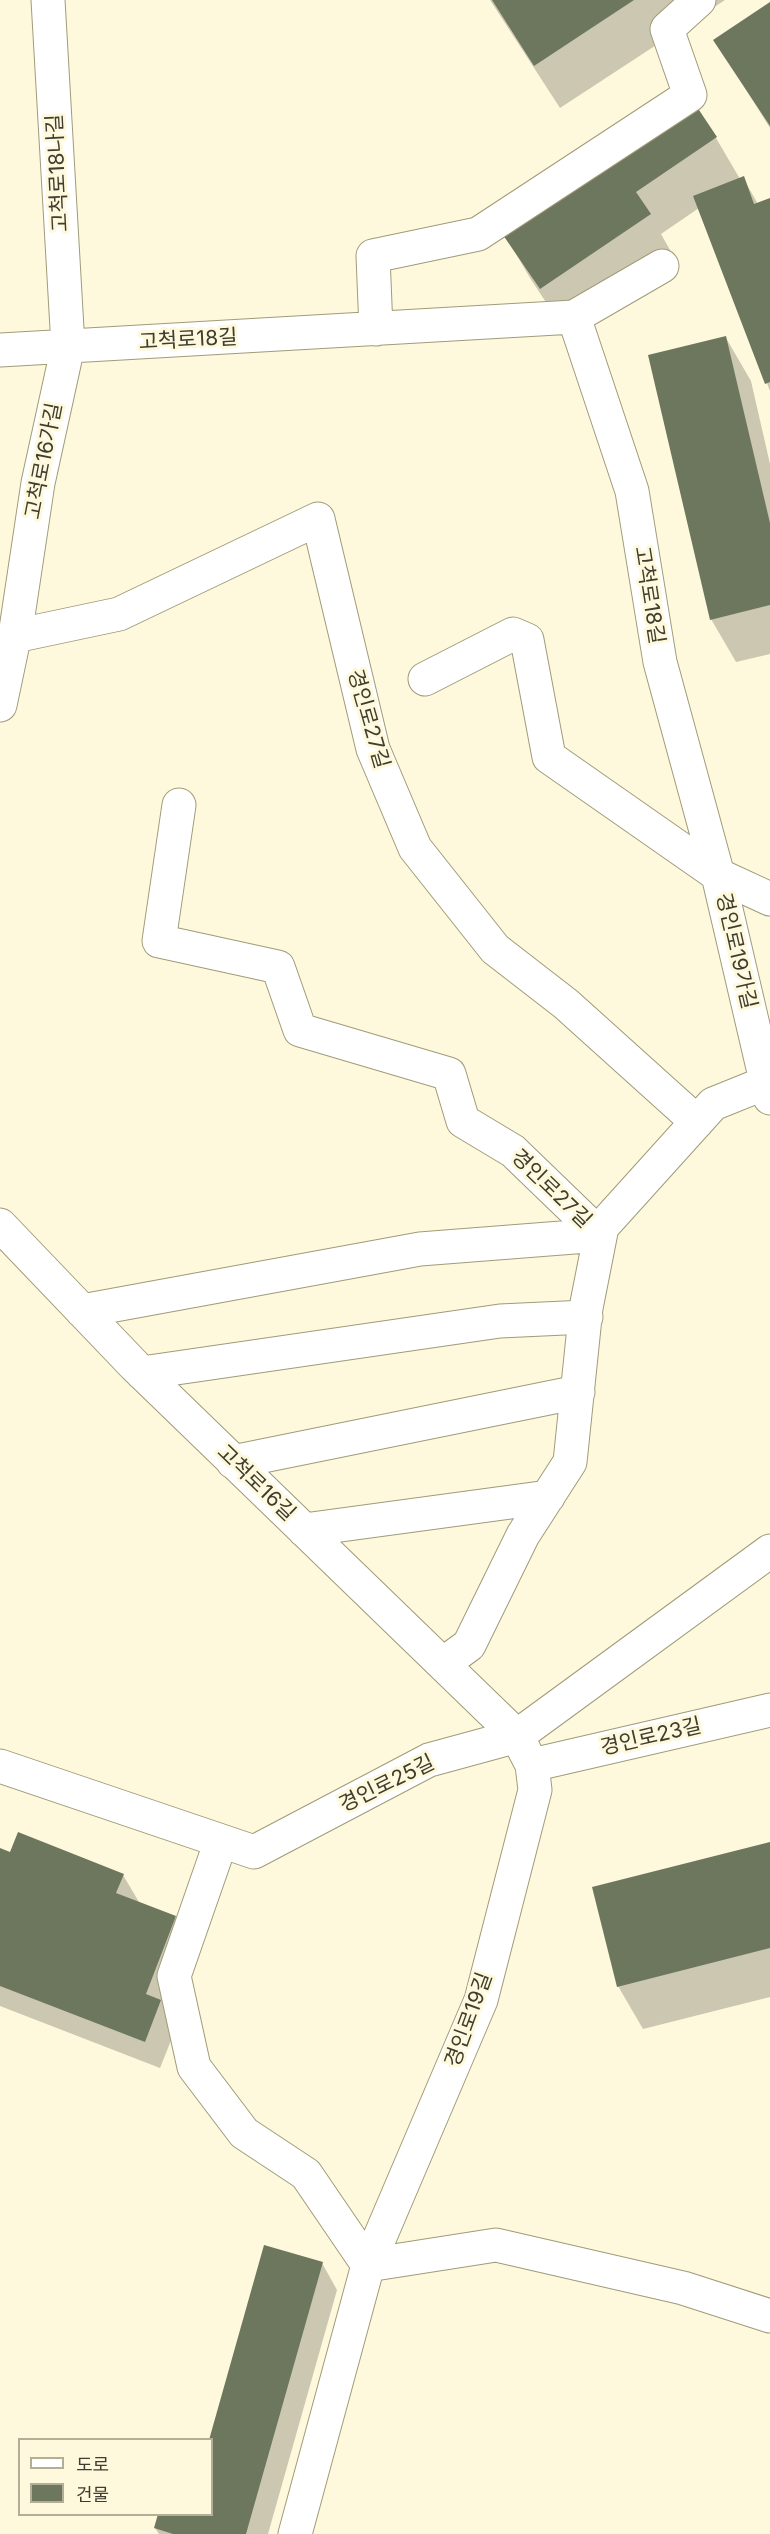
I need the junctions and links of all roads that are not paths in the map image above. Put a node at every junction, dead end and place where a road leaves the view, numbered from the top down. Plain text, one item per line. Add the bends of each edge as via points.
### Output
1 (48, 0) edge
2 (699, 0) edge
3 (662, 266) dead end
4 (574, 318) junction
5 (376, 329) junction
6 (68, 346) junction
7 (0, 350) edge
8 (12, 577) edge
9 (15, 636) junction
10 (425, 679) dead end
11 (0, 705) edge
12 (179, 805) dead end
13 (718, 875) junction
14 (770, 899) edge
15 (769, 1087) edge
16 (697, 1122) junction
17 (0, 1225) edge
18 (600, 1235) junction
19 (82, 1311) junction
20 (586, 1317) junction
21 (142, 1373) junction
22 (578, 1392) junction
23 (233, 1462) junction
24 (548, 1497) junction
25 (304, 1530) junction
26 (770, 1551) edge
27 (443, 1664) junction
28 (770, 1710) edge
29 (517, 1736) junction
30 (532, 1765) junction
31 (0, 1766) edge
32 (221, 1840) junction
33 (368, 2265) junction
34 (770, 2316) edge
35 (295, 2534) edge

1 - 6 street, 고척로18나길
2 - 5 street via 667,29 690,94 478,234 373,256
3 - 4 street, 고척로18길
4 - 5 street, 고척로18길
4 - 13 street, 고척로18길 via 632,491 660,662
5 - 6 street, 고척로18길
6 - 7 street, 고척로18길
6 - 8 street, 고척로16가길 via 38,483
8 - 9 street, 고척로16가길
9 - 11 street, 고척로16가길
9 - 16 street, 경인로27길 via 119,614 318,519 373,749 415,848 495,949 566,1004
10 - 13 street via 513,633 527,640 549,757
12 - 18 street, 경인로27길 via 159,941 278,966 300,1030 449,1074 463,1121 513,1151
13 - 14 street
13 - 15 street, 경인로19가길
15 - 16 street, 경인로27길 via 713,1104
16 - 18 street, 경인로27길 via 602,1227
17 - 19 street, 고척로16길
18 - 19 street, 경인로27길 via 420,1249
18 - 20 street, 경인로27길
19 - 21 street, 고척로16길
20 - 21 street via 500,1321
20 - 22 street, 경인로27길
21 - 23 street, 고척로16길
22 - 23 street
22 - 24 street, 경인로27길 via 570,1462
23 - 25 street, 고척로16길
24 - 25 street
24 - 27 street, 경인로27길 via 523,1535 469,1645
25 - 27 street, 고척로16길
26 - 29 street, 경인로25길
27 - 29 street, 고척로16길
28 - 30 street, 경인로23길
29 - 30 street, 고척로16길
29 - 32 street, 경인로25길 via 429,1760 254,1852
30 - 33 street, 경인로19길 via 535,1790 481,2000
31 - 32 street, 경인로25길
32 - 33 street via 174,1976 194,2067 244,2133 306,2174
33 - 34 street via 496,2245 683,2288
33 - 35 street, 경인로19길

